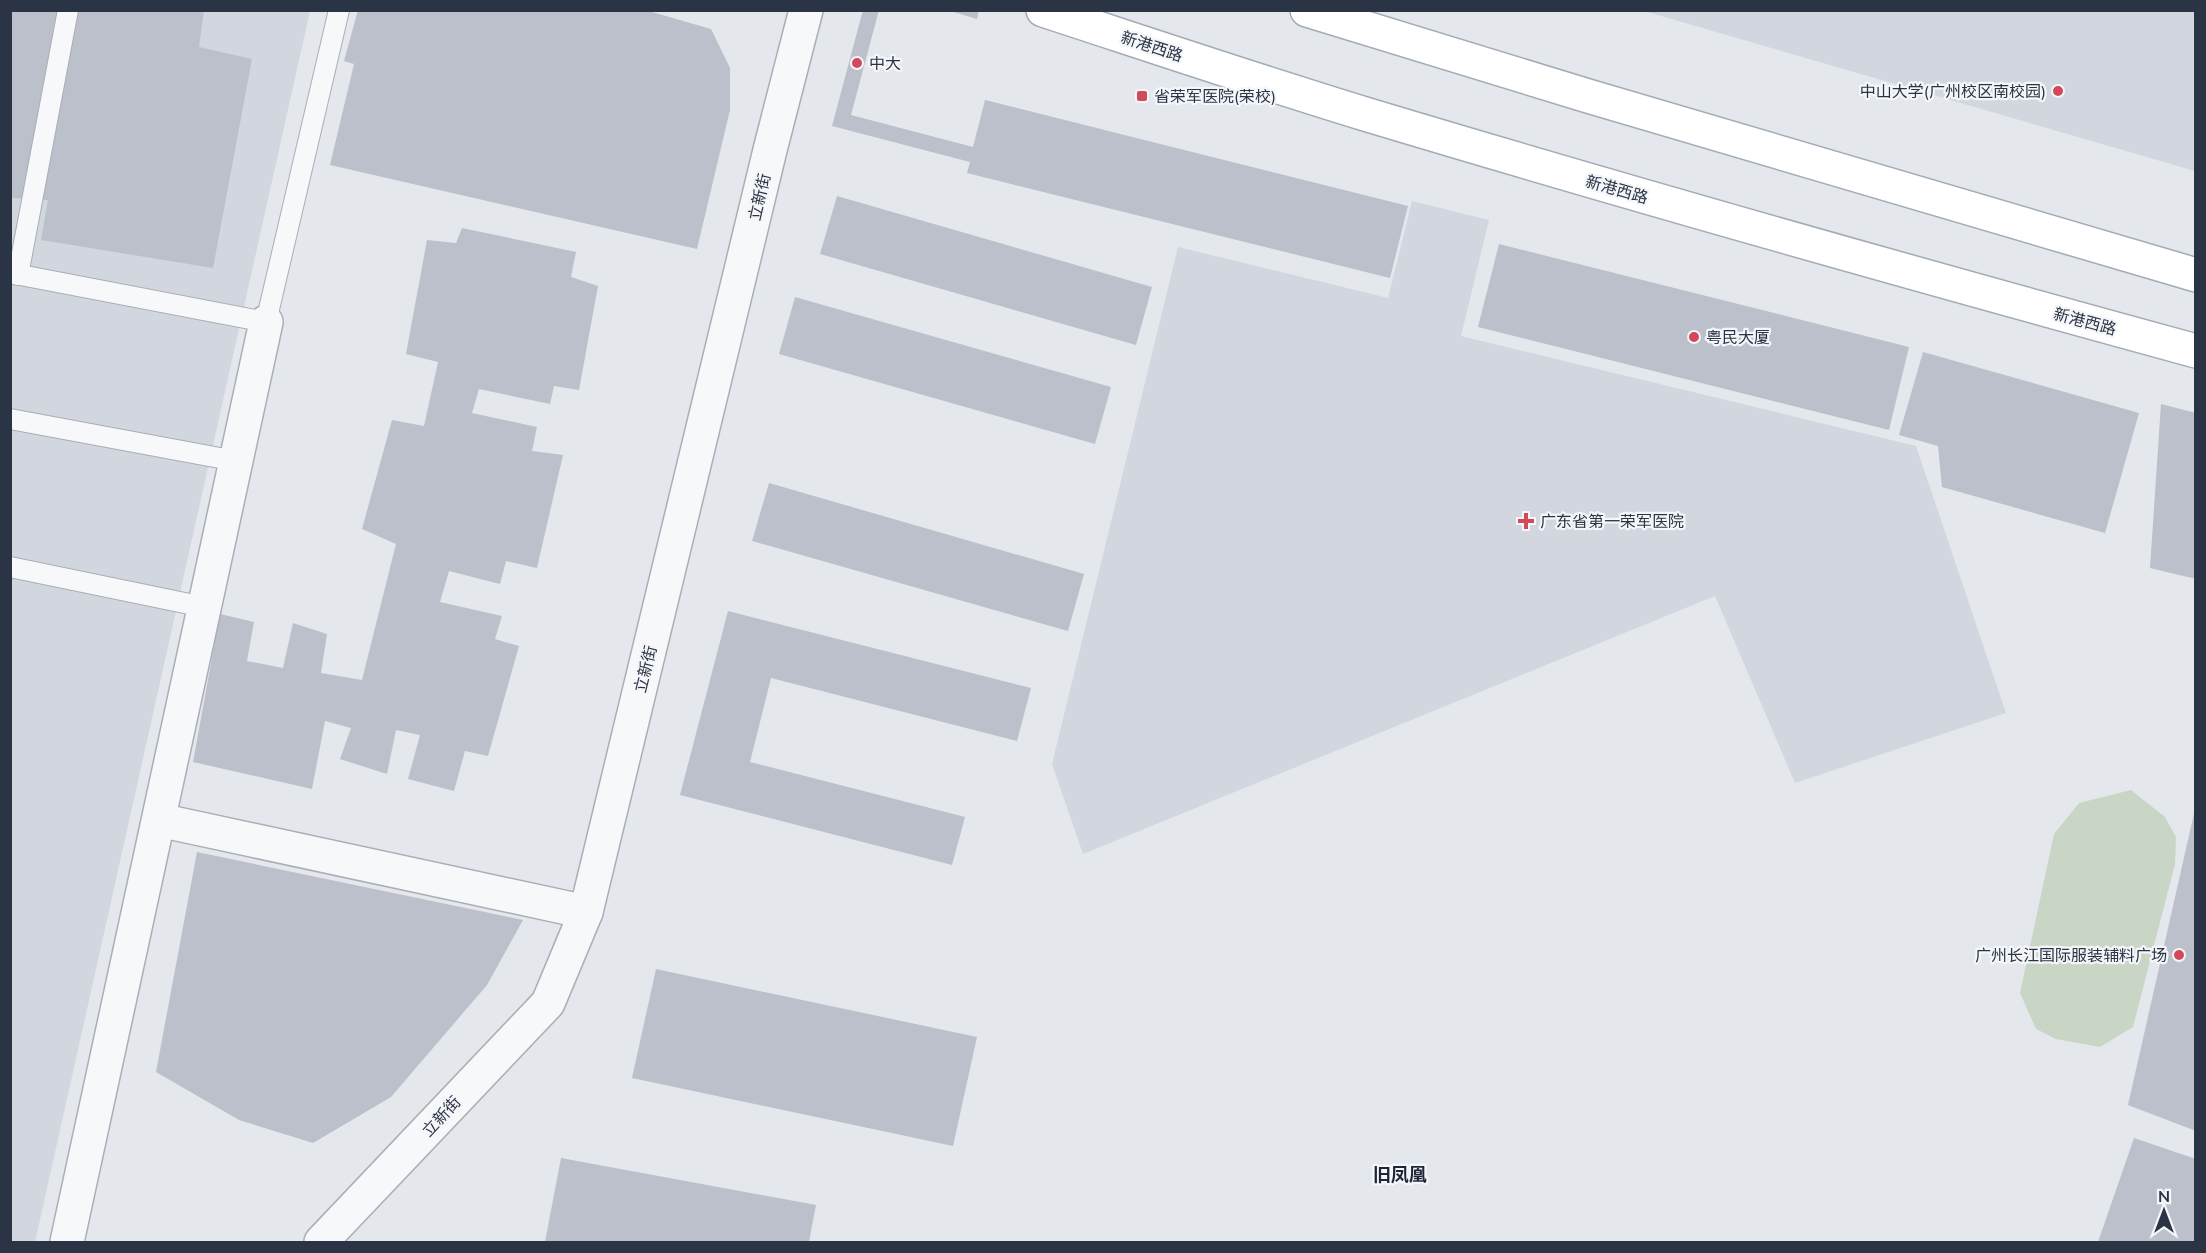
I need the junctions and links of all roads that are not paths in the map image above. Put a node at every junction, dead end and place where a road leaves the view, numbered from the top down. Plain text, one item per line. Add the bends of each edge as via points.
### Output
1 (68, 10) edge
2 (339, 10) edge
3 (806, 10) edge
4 (1043, 10) edge
5 (1307, 10) edge
6 (14, 274) edge
7 (2196, 275) edge
8 (266, 322) junction
9 (2196, 351) edge
10 (10, 419) edge
11 (236, 461) junction
12 (10, 567) edge
13 (204, 607) junction
14 (159, 820) junction
15 (586, 912) junction
16 (68, 1242) edge
17 (321, 1242) edge

1 - 6 lane
2 - 8 lane
3 - 15 street, 立新街
4 - 9 main road, 新港西路 via 1362,113 1591,181
5 - 7 main road
6 - 8 lane
8 - 11 street
10 - 11 lane
11 - 13 street
12 - 13 lane
13 - 14 street
14 - 15 street
14 - 16 street
15 - 17 street, 立新街 via 548,1003

